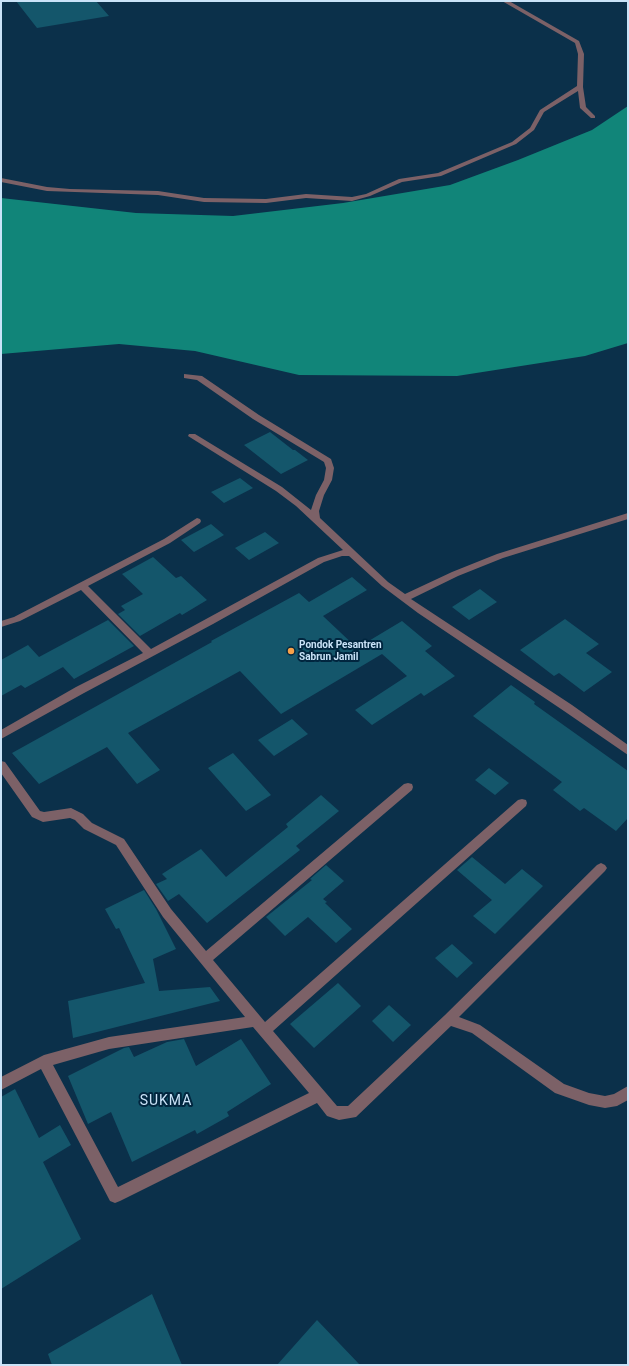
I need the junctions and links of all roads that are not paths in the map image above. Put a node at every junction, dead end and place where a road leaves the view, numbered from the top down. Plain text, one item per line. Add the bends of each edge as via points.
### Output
1 (505, 1) edge
2 (580, 87) junction
3 (593, 116) dead end
4 (1, 180) edge
5 (187, 376) dead end
6 (192, 436) dead end
7 (628, 516) edge
8 (316, 518) junction
9 (197, 521) dead end
10 (351, 553) junction
11 (82, 585) junction
12 (404, 598) junction
13 (1, 624) edge
14 (150, 654) junction
15 (1, 735) edge
16 (628, 751) edge
17 (1, 765) edge
18 (408, 787) dead end
19 (522, 803) dead end
20 (601, 868) dead end
21 (205, 959) junction
22 (449, 1019) junction
23 (260, 1026) junction
24 (44, 1061) junction
25 (1, 1084) edge
26 (628, 1092) edge
27 (318, 1095) junction

1 - 2 street via 577,42 581,54
2 - 3 street via 583,108
2 - 4 street via 542,111 532,129 514,143 439,175 401,180 368,195 352,198 306,196 266,201 204,200 158,193 55,190
5 - 8 street via 199,378 328,461 328,480 320,495 315,512
6 - 8 street via 279,489
7 - 12 street via 500,556
8 - 10 street
9 - 11 street via 167,541
10 - 12 street
10 - 14 street via 337,554 322,560
11 - 13 street via 17,619
11 - 14 street
12 - 16 street
14 - 15 street
17 - 21 street via 36,814 43,817 71,813 88,826 120,842 167,913
18 - 21 street
19 - 23 street
20 - 22 street
21 - 23 street
22 - 26 street via 476,1029 560,1089 605,1102 617,1100
22 - 27 street via 351,1112 339,1114
23 - 24 street via 109,1043
23 - 27 street
24 - 25 street
24 - 27 street via 115,1196

